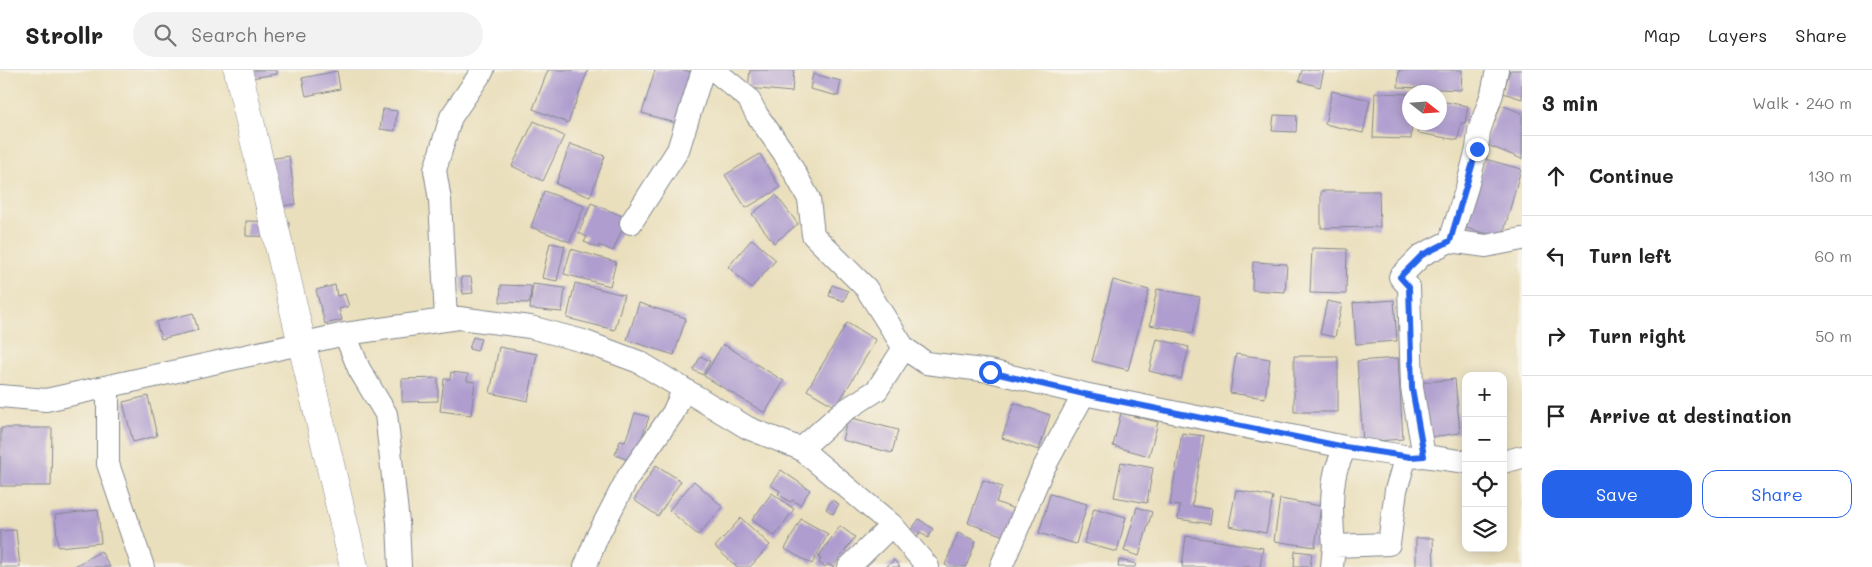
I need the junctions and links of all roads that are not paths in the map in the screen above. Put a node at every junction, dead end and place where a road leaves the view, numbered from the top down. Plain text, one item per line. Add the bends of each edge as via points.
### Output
1 (238, 70) edge
2 (483, 70) edge
3 (703, 70) edge
4 (714, 70) edge
5 (1497, 70) edge
6 (630, 223) dead end
7 (1522, 239) edge
8 (1450, 241) junction
9 (446, 320) junction
10 (345, 334) junction
11 (904, 348) junction
12 (108, 387) junction
13 (684, 389) junction
14 (1084, 394) junction
15 (0, 396) edge
16 (1345, 447) junction
17 (801, 449) junction
18 (1415, 456) junction
19 (1522, 457) edge
20 (1507, 461) edge
21 (1462, 462) edge
22 (892, 525) junction
23 (1333, 557) edge
24 (143, 567) edge
25 (354, 567) edge
26 (400, 567) edge
27 (585, 567) edge
28 (848, 567) edge
29 (928, 567) edge
30 (1001, 567) edge

1 - 25 highway
2 - 9 street via 451,117 435,170 440,200
3 - 6 street via 678,150
4 - 11 street via 748,98 809,199 812,235 866,288
5 - 8 street
7 - 8 street via 1486,246
8 - 18 street via 1422,255 1400,277 1409,287
9 - 10 street
9 - 13 street via 459,318 530,327 583,341 639,362
10 - 12 street
10 - 26 street via 359,369 386,414
11 - 14 street via 926,364 990,372
11 - 17 street via 877,390 841,413
12 - 15 street via 46,400
12 - 24 street via 108,464
13 - 17 street via 748,428
13 - 27 street via 673,413 628,477
14 - 16 street
14 - 30 street via 1042,471
16 - 18 street
16 - 23 street via 1336,470 1333,497
17 - 22 street
18 - 21 street
18 - 23 street via 1396,490 1389,544
19 - 20 street
22 - 28 street
22 - 29 street

